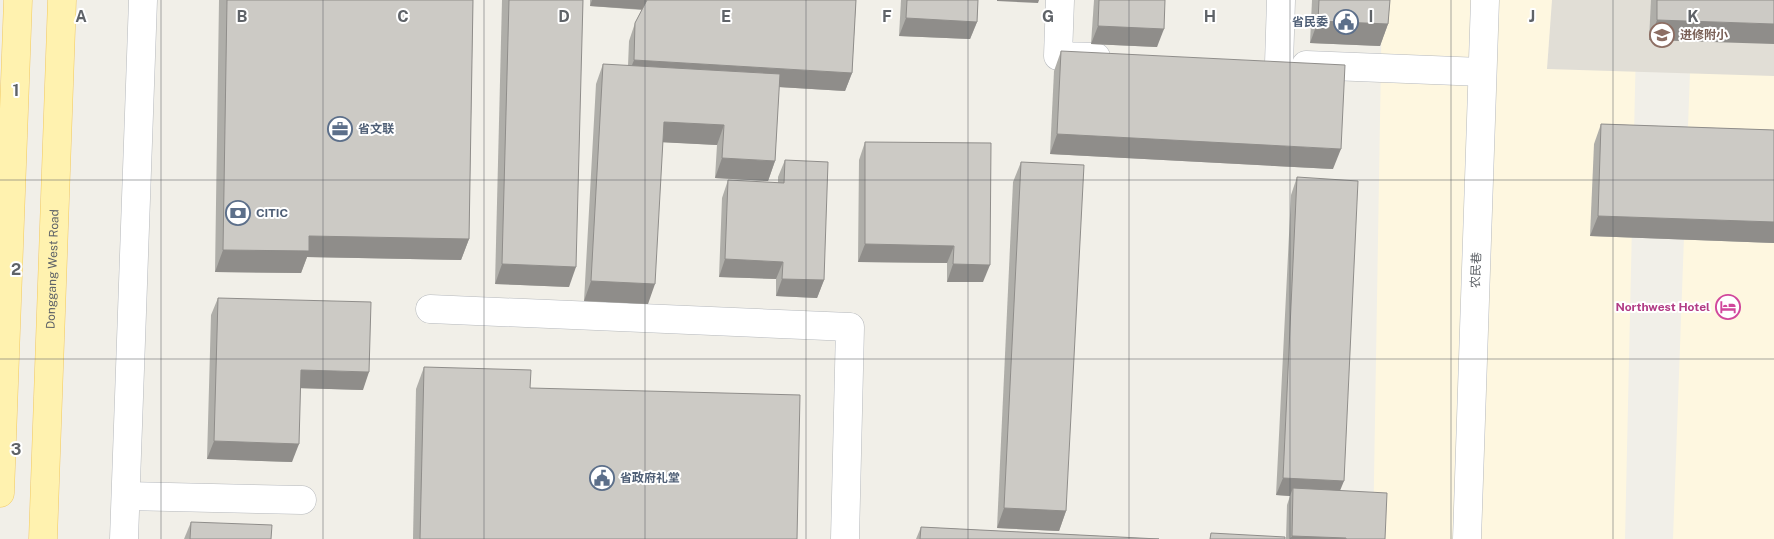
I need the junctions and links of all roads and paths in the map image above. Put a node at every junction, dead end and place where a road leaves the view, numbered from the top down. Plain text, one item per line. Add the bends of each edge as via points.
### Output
1 (18, 0) edge
2 (62, 0) edge
3 (144, 0) edge
4 (1060, 0) edge
5 (1281, 0) edge
6 (1485, 0) edge
7 (1125, 58) edge
8 (1250, 63) edge
9 (1278, 64) junction
10 (1482, 72) junction
11 (430, 309) dead end
12 (0, 493) edge
13 (126, 496) junction
14 (302, 500) dead end
15 (43, 539) edge
16 (124, 539) edge
17 (845, 539) edge
18 (1467, 539) edge

1 - 12 main road
2 - 15 main road, Donggang West Road
3 - 13 street
4 - 7 street via 1058,56
5 - 9 street
6 - 10 street, 农民巷
8 - 9 street
9 - 10 street
10 - 18 street, 农民巷
11 - 17 street via 850,327
13 - 14 street
13 - 16 street

